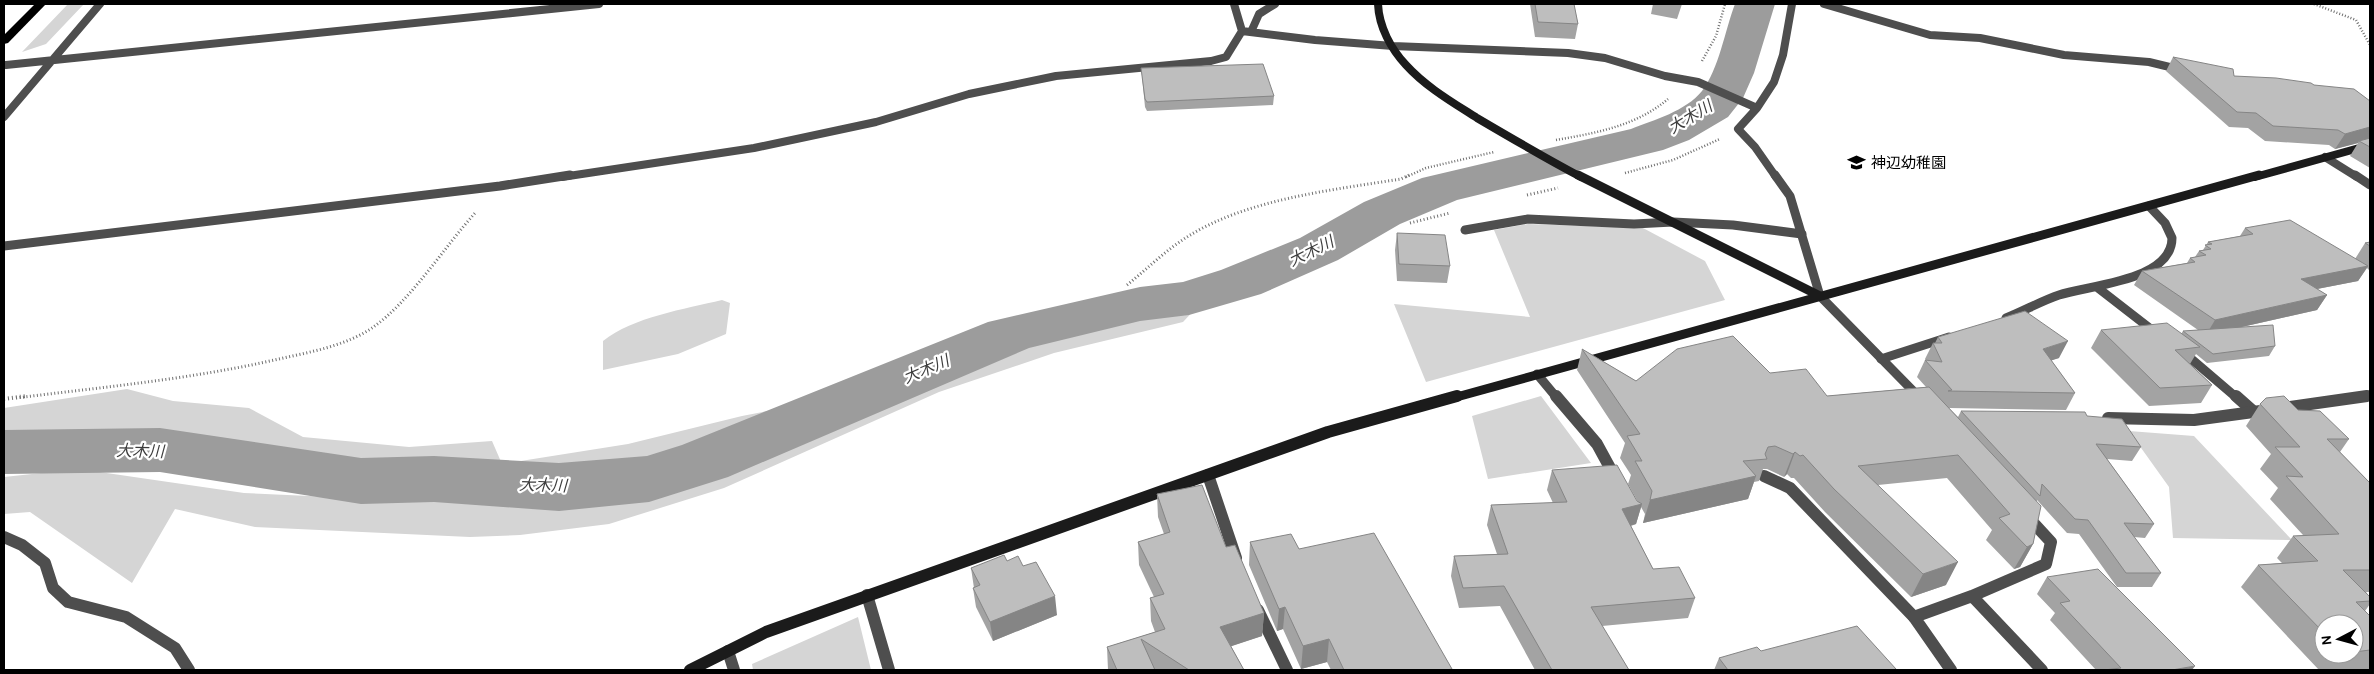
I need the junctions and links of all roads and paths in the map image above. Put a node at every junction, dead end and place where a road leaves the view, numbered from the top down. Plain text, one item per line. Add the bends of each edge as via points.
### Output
1 (41, 4) edge
2 (100, 4) edge
3 (599, 4) edge
4 (1234, 4) edge
5 (1276, 4) edge
6 (1378, 4) edge
7 (1725, 4) edge
8 (1792, 4) edge
9 (1824, 4) edge
10 (2314, 4) edge
11 (1242, 31) junction
12 (1251, 32) junction
13 (4, 41) edge
14 (2370, 45) edge
15 (1393, 46) junction
16 (50, 60) junction
17 (6, 65) dead end
18 (2187, 71) edge
19 (1686, 80) junction
20 (1754, 107) junction
21 (4, 117) edge
22 (2370, 145) edge
23 (1527, 147) junction
24 (2325, 157) junction
25 (2370, 185) edge
26 (500, 186) junction
27 (2149, 206) junction
28 (1673, 222) junction
29 (1465, 230) dead end
30 (1802, 234) junction
31 (4, 246) edge
32 (1127, 285) dead end
33 (2098, 288) junction
34 (1820, 296) junction
35 (1992, 323) edge
36 (1955, 335) edge
37 (1880, 359) junction
38 (1537, 374) junction
39 (2370, 396) edge
40 (4, 399) edge
41 (1925, 403) edge
42 (2254, 412) junction
43 (2095, 418) edge
44 (1208, 474) junction
45 (1764, 476) edge
46 (1620, 484) edge
47 (2017, 505) edge
48 (4, 537) edge
49 (1242, 572) edge
50 (867, 596) junction
51 (1972, 596) junction
52 (1253, 599) edge
53 (1914, 617) junction
54 (728, 651) junction
55 (188, 670) edge
56 (690, 670) edge
57 (734, 670) edge
58 (888, 670) edge
59 (1286, 670) edge
60 (1951, 670) edge
61 (2042, 670) edge

1 - 13 highway
2 - 16 street
3 - 16 street
4 - 11 street
5 - 12 street via 1260,12 1254,19
6 - 15 street via 1377,15
7 - 19 path via 1707,56
8 - 20 street via 1774,82
9 - 18 street via 1930,35 1980,38 2064,55 2148,62
10 - 14 path via 2356,20
11 - 12 street
11 - 26 street via 1226,57 1211,61 1056,76 969,94 876,122 754,148
12 - 15 street
15 - 19 street via 1568,53 1605,58
15 - 23 street via 1405,65 1447,99
16 - 17 street
16 - 21 street
19 - 20 street via 1698,82
19 - 23 path via 1659,108 1626,124
20 - 30 street via 1738,128 1790,196
22 - 24 street
23 - 28 street
23 - 32 path via 1230,216 1187,237
24 - 25 street
24 - 27 street
26 - 31 street
26 - 40 path via 380,322 353,337 319,350 260,364
27 - 33 street via 2170,230 2172,244 2168,256 2151,270
27 - 34 street
28 - 29 street via 1634,224 1528,219
28 - 30 street via 1733,225
28 - 34 street
30 - 34 street
33 - 35 street via 2060,295
33 - 42 street
34 - 37 street
34 - 38 street
36 - 37 street
37 - 41 street
38 - 44 street via 1328,432
38 - 46 street via 1597,444
39 - 42 street
42 - 43 street via 2194,420
44 - 49 street
44 - 50 street
45 - 53 street via 1790,488
47 - 51 street via 2051,542 2046,564
48 - 55 street via 22,545 45,563 54,588 68,602 126,618 175,648
50 - 54 street via 766,632
50 - 58 street
51 - 53 street
51 - 61 street
52 - 59 street
53 - 60 street
54 - 56 street
54 - 57 street

